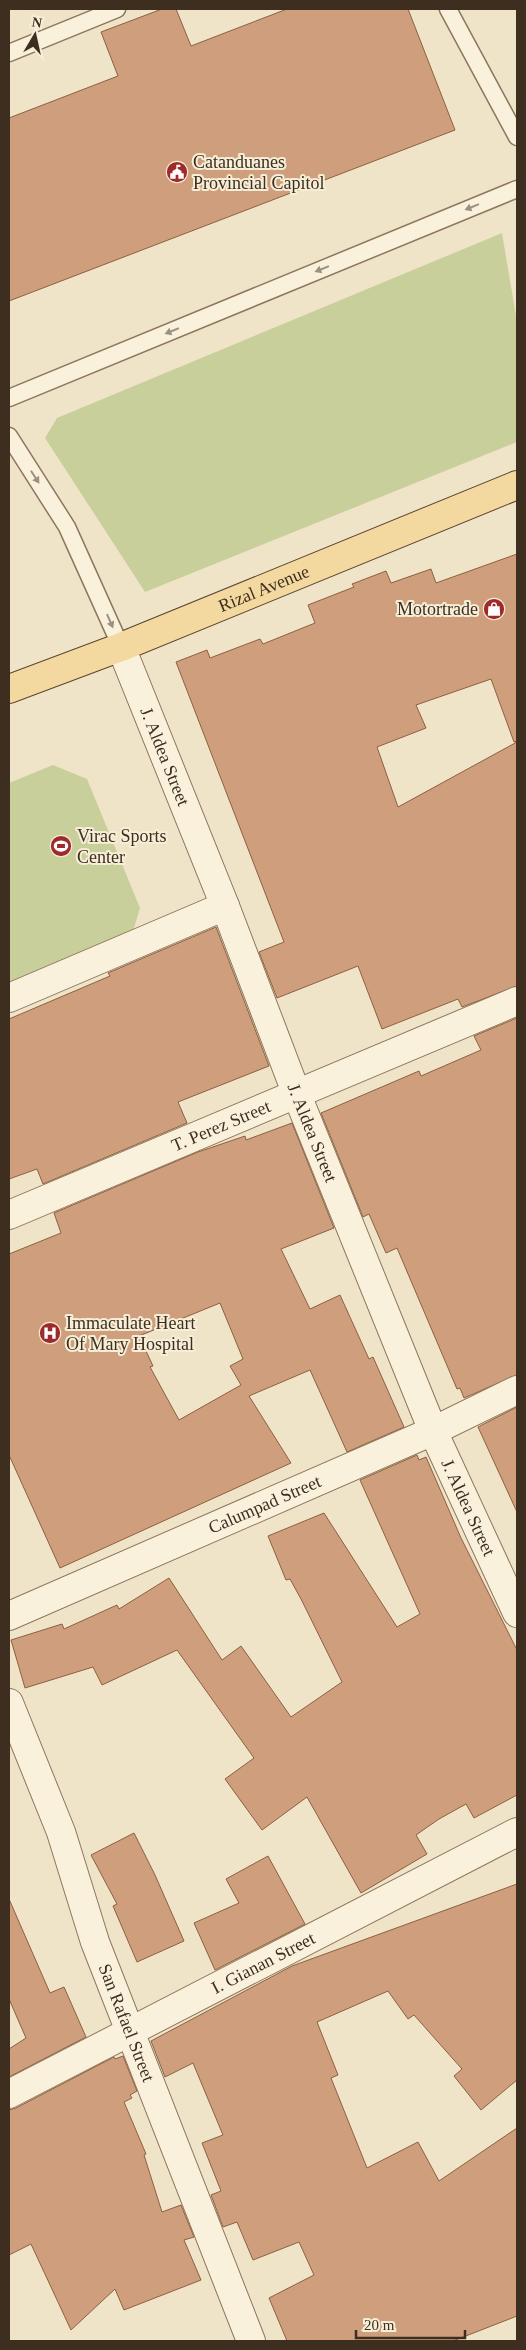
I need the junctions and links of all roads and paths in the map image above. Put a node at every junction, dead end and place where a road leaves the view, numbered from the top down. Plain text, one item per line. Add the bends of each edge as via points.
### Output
1 (117, 9) edge
2 (448, 9) edge
3 (9, 53) edge
4 (517, 137) edge
5 (517, 189) edge
6 (9, 398) edge
7 (9, 436) edge
8 (517, 484) edge
9 (121, 647) junction
10 (9, 688) edge
11 (225, 906) junction
12 (9, 998) edge
13 (517, 1001) edge
14 (297, 1095) junction
15 (9, 1215) edge
16 (517, 1390) edge
17 (433, 1431) junction
18 (517, 1614) edge
19 (9, 1616) edge
20 (9, 1703) edge
21 (517, 1832) edge
22 (130, 2033) junction
23 (9, 2094) edge
24 (251, 2341) edge

1 - 3 lane
2 - 4 lane
5 -> 6 lane
7 -> 9 lane via 67,527
8 - 9 main road, Rizal Avenue
9 - 10 main road, Rizal Avenue
9 - 11 street, J. Aldea Street
11 - 12 street
11 - 14 street, J. Aldea Street
13 - 14 street, T. Perez Street
14 - 15 street, T. Perez Street
14 - 17 street, J. Aldea Street
16 - 17 street, Calumpad Street
17 - 18 street, J. Aldea Street
17 - 19 street, Calumpad Street
20 - 22 street, San Rafael Street via 61,1832 95,1942
21 - 22 street, I. Gianan Street
22 - 23 street, I. Gianan Street
22 - 24 street, San Rafael Street

